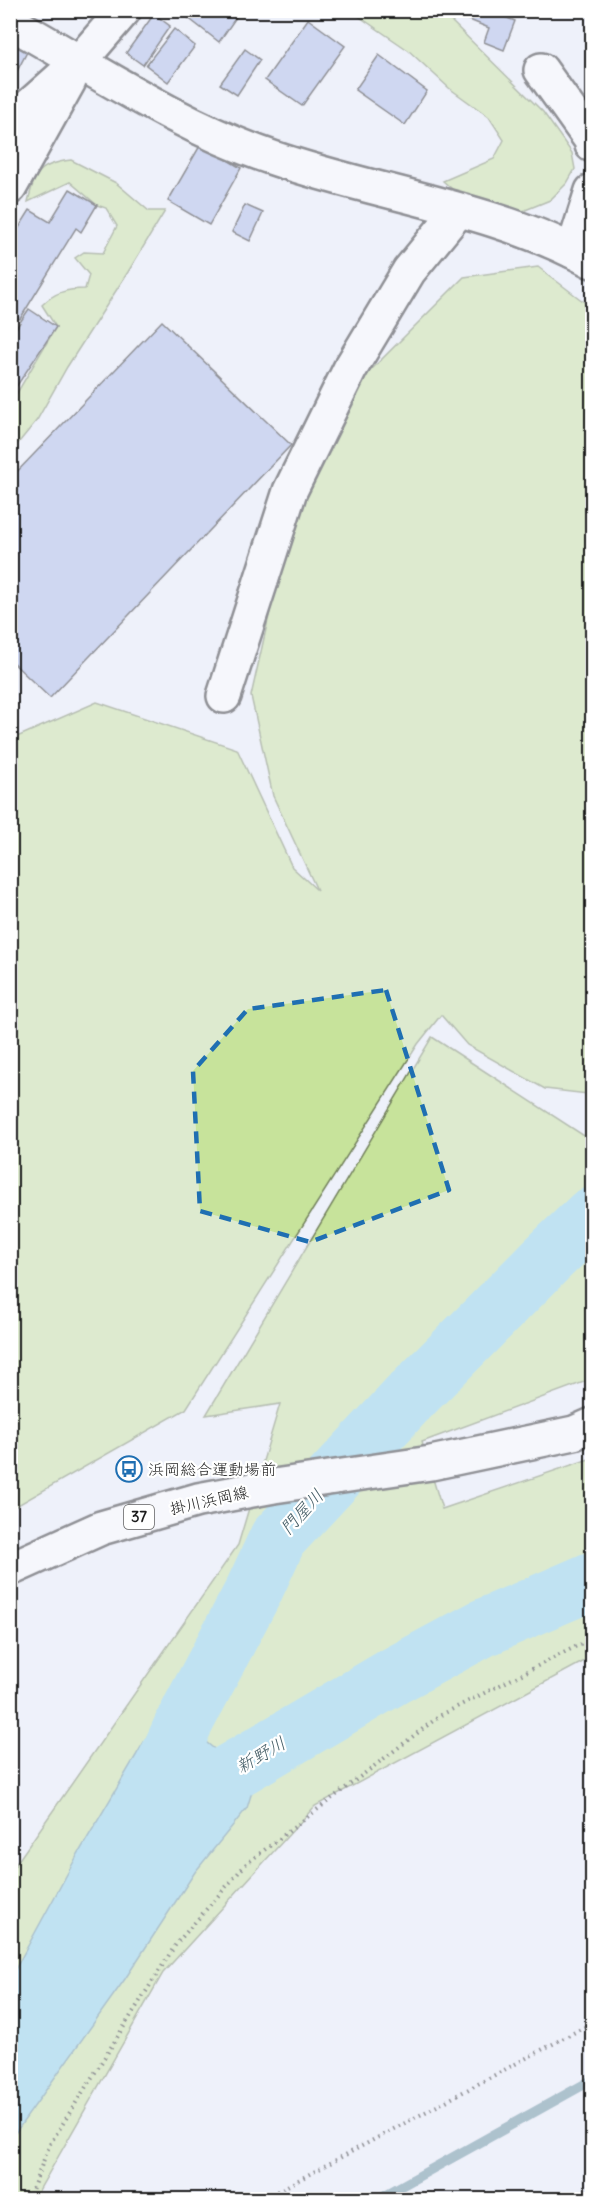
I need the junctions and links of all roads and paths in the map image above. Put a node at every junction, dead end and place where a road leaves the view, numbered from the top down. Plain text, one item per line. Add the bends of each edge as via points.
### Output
1 (124, 10) edge
2 (10, 22) edge
3 (80, 61) junction
4 (541, 70) dead end
5 (10, 123) edge
6 (592, 145) edge
7 (10, 187) edge
8 (592, 191) edge
9 (458, 211) junction
10 (583, 256) edge
11 (224, 696) dead end
12 (592, 1425) edge
13 (10, 1569) edge
14 (592, 1641) edge
15 (592, 2023) edge
16 (28, 2199) edge
17 (261, 2199) edge

1 - 3 street
2 - 3 street
3 - 5 street
3 - 7 street
3 - 9 street via 190,125 273,158
4 - 6 street
8 - 10 street
9 - 10 street via 557,243
9 - 11 street via 409,271 350,369 290,491
12 - 13 street, 掛川浜岡線 / 37 via 431,1463 198,1500 101,1528
14 - 16 path via 441,1715 246,1864 176,1944 50,2144
15 - 17 path

